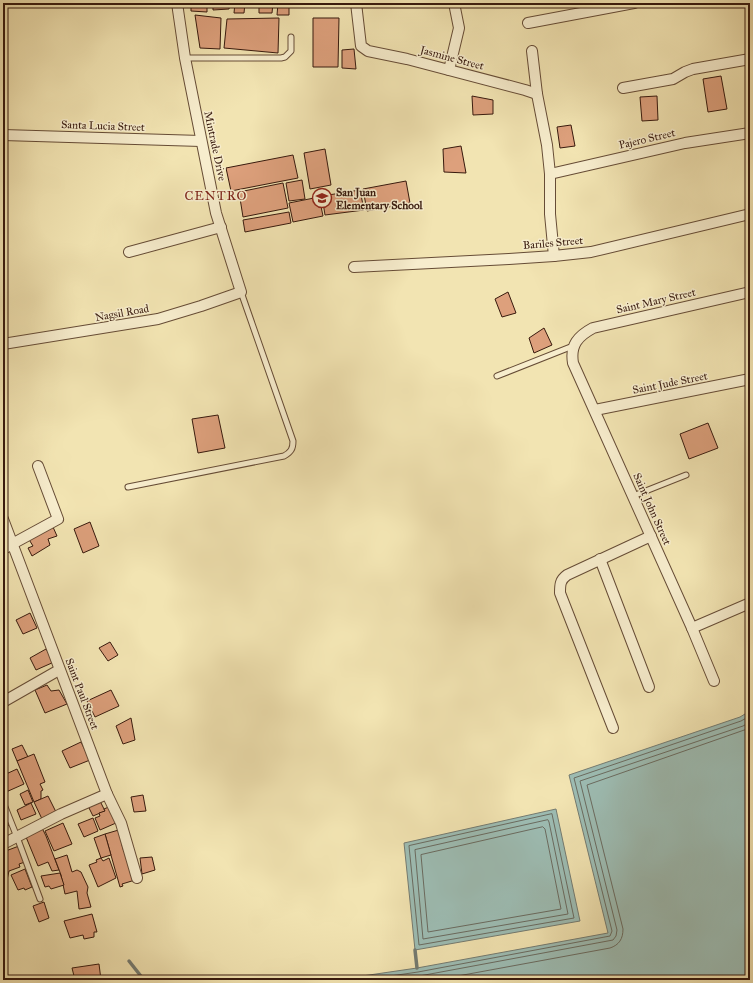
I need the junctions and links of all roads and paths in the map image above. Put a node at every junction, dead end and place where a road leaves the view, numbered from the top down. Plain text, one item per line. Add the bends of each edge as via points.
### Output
1 (177, 3) edge
2 (356, 3) edge
3 (454, 3) edge
4 (634, 3) edge
5 (528, 23) dead end
6 (291, 37) dead end
7 (532, 51) dead end
8 (185, 58) junction
9 (750, 59) edge
10 (449, 70) junction
11 (623, 88) dead end
12 (537, 94) junction
13 (750, 133) edge
14 (3, 135) edge
15 (201, 141) junction
16 (550, 174) junction
17 (750, 214) edge
18 (221, 227) junction
19 (129, 252) dead end
20 (554, 256) junction
21 (354, 267) dead end
22 (241, 292) junction
23 (750, 292) edge
24 (3, 344) edge
25 (574, 346) junction
26 (497, 376) dead end
27 (750, 379) edge
28 (595, 410) junction
29 (38, 466) dead end
30 (686, 475) dead end
31 (128, 487) dead end
32 (633, 496) junction
33 (3, 519) edge
34 (651, 536) junction
35 (12, 544) junction
36 (3, 549) edge
37 (600, 559) junction
38 (750, 603) edge
39 (692, 628) junction
40 (60, 670) junction
41 (714, 681) dead end
42 (649, 687) dead end
43 (3, 702) edge
44 (613, 728) dead end
45 (107, 794) junction
46 (3, 802) edge
47 (17, 837) junction
48 (3, 844) edge
49 (137, 878) dead end
50 (40, 899) dead end

1 - 8 street, Mintrade Drive
2 - 10 street, Jasmine Street via 361,46 368,51
3 - 10 street via 459,28
4 - 5 street
6 - 8 lane via 291,51 281,58
7 - 12 street
8 - 15 street, Mintrade Drive
9 - 11 street via 693,69 673,79
10 - 12 street, Jasmine Street
12 - 16 street
13 - 16 street, Pajero Street via 685,143
14 - 15 street, Santa Lucia Street
15 - 18 street, Mintrade Drive
16 - 20 street
17 - 20 street, Bariles Street via 591,252
18 - 19 street
18 - 22 street, Mintrade Drive
20 - 21 street, Bariles Street
22 - 24 street, Nagsil Road via 158,319
22 - 31 lane via 293,447 284,456
23 - 25 street, Saint Mary Street via 593,328 579,338
25 - 26 lane
25 - 28 street, Saint John Street via 571,354 573,363
27 - 28 street, Saint Jude Street
28 - 32 street, Saint John Street
29 - 35 street via 58,519
30 - 32 lane
32 - 34 street, Saint John Street
33 - 35 street, Saint Paul Street
34 - 37 street
34 - 39 street, Saint John Street
35 - 36 street
35 - 40 street, Saint Paul Street
37 - 42 street
37 - 44 street via 562,578 560,592
38 - 39 street
39 - 41 street, Saint John Street
40 - 43 street
40 - 45 street, Saint Paul Street
45 - 47 street
45 - 49 street, Saint Paul Street via 121,823
46 - 47 lane
47 - 48 street
47 - 50 lane

